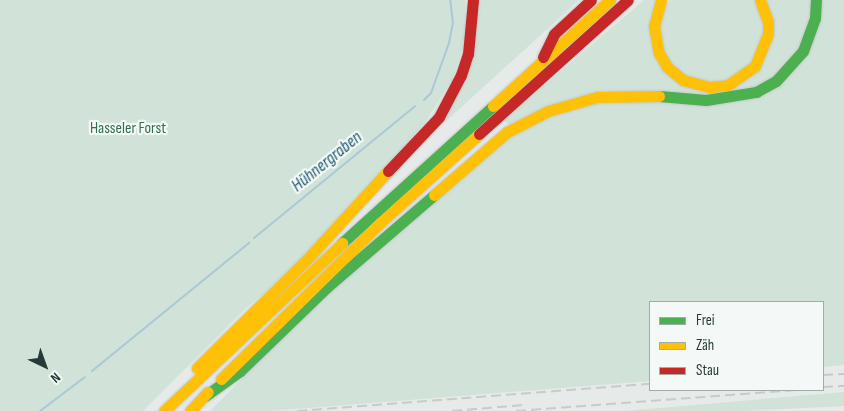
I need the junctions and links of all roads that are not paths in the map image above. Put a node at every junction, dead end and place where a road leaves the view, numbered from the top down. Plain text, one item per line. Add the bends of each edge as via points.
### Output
1 (473, 0) edge
2 (592, 0) edge
3 (610, 0) edge
4 (628, 0) edge
5 (661, 0) edge
6 (760, 0) edge
7 (816, 1) edge
8 (542, 60) junction
9 (205, 396) junction
10 (154, 411) edge
11 (165, 411) edge
12 (190, 411) edge

1 - 10 highway via 468,54 439,117 310,256
2 - 8 highway via 554,34
3 - 8 highway
4 - 9 highway via 381,222
5 - 6 highway via 654,26 659,53 667,67 683,80 710,87 728,85 755,66 768,34 768,22
7 - 9 highway via 815,18 803,51 776,81 756,92 706,100 650,95 597,97 548,111 515,127 483,150 327,287 240,371
8 - 11 highway via 330,253
9 - 12 highway

